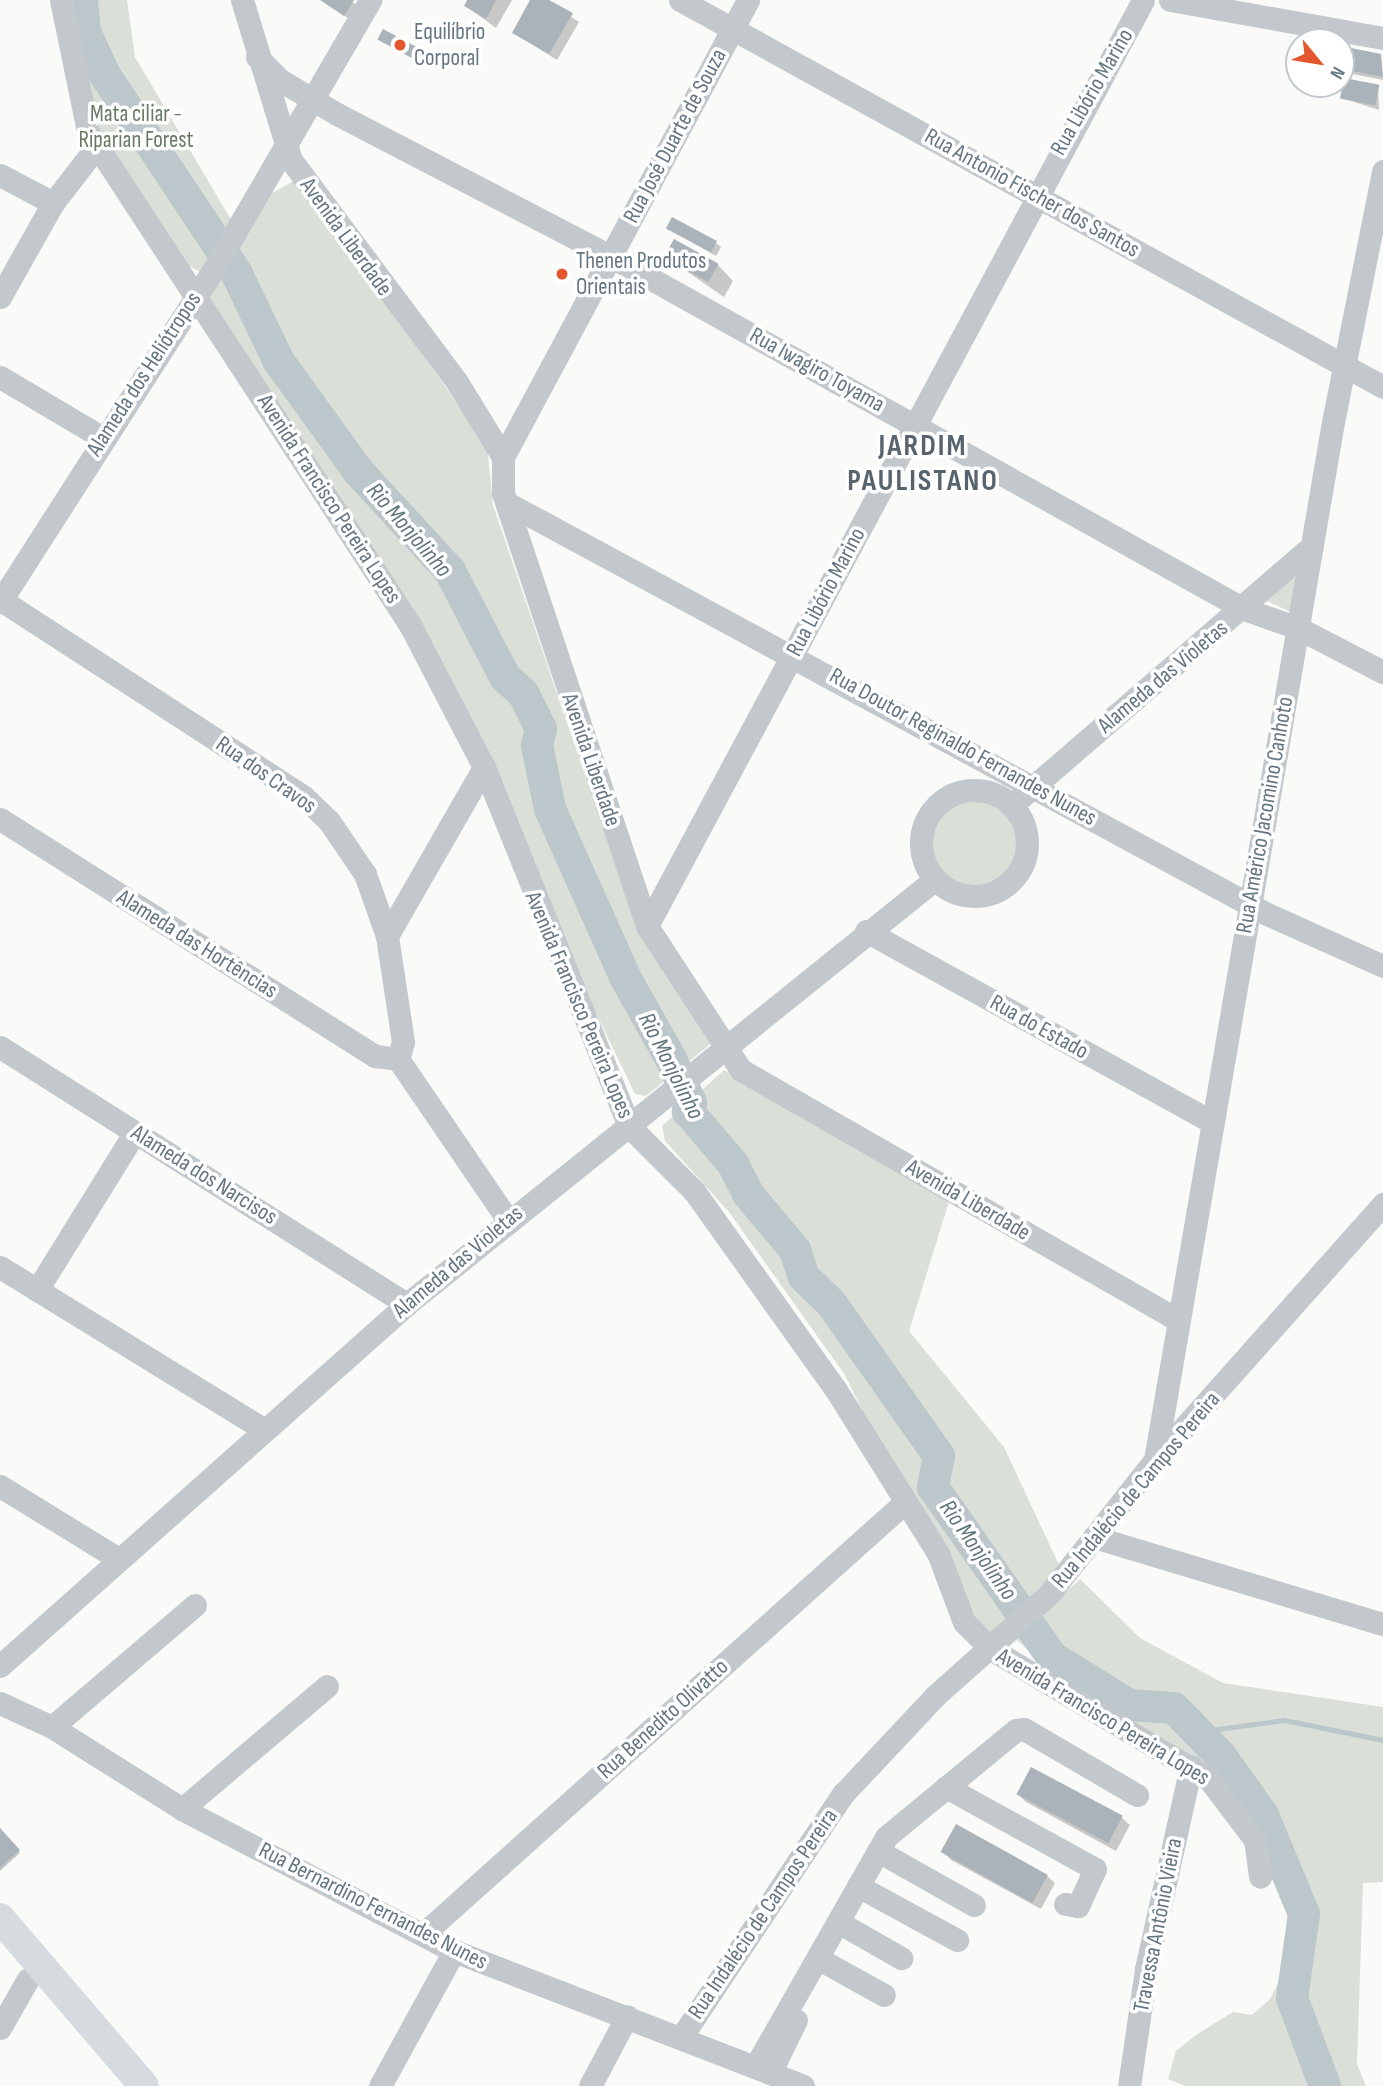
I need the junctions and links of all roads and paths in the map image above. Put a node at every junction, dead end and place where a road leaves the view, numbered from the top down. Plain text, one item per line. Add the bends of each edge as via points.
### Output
1 (61, 0) edge
2 (242, 0) edge
3 (370, 0) edge
4 (680, 0) edge
5 (748, 0) edge
6 (1143, 0) edge
7 (1170, 0) edge
8 (733, 28) junction
9 (1383, 38) edge
10 (257, 57) junction
11 (311, 98) junction
12 (97, 146) junction
13 (286, 146) junction
14 (1383, 171) edge
15 (0, 175) edge
16 (1034, 193) junction
17 (53, 203) junction
18 (610, 256) junction
19 (196, 295) junction
20 (0, 297) edge
21 (1345, 367) junction
22 (0, 377) edge
23 (1383, 387) edge
24 (914, 425) junction
25 (101, 437) junction
26 (503, 457) junction
27 (509, 504) junction
28 (1311, 546) junction
29 (0, 601) edge
30 (1244, 610) junction
31 (1298, 628) junction
32 (793, 654) junction
33 (1383, 672) edge
34 (484, 767) junction
35 (1034, 786) junction
36 (1012, 805) junction
37 (0, 819) edge
38 (934, 880) junction
39 (1250, 903) junction
40 (647, 926) junction
41 (866, 931) junction
42 (387, 936) junction
43 (1383, 966) edge
44 (725, 1043) junction
45 (0, 1047) edge
46 (398, 1059) junction
47 (636, 1119) junction
48 (1212, 1122) junction
49 (135, 1132) junction
50 (1383, 1204) edge
51 (508, 1220) junction
52 (0, 1267) edge
53 (37, 1290) junction
54 (407, 1304) junction
55 (1178, 1320) junction
56 (262, 1428) junction
57 (1155, 1460) junction
58 (0, 1486) edge
59 (903, 1504) junction
60 (1094, 1537) junction
61 (117, 1558) junction
62 (195, 1605) dead end
63 (1383, 1624) edge
64 (990, 1649) junction
65 (0, 1666) edge
66 (327, 1686) dead end
67 (0, 1703) edge
68 (52, 1727) junction
69 (1191, 1766) junction
70 (946, 1787) junction
71 (1137, 1795) dead end
72 (182, 1809) junction
73 (878, 1851) junction
74 (1260, 1877) dead end
75 (858, 1886) junction
76 (1065, 1904) dead end
77 (974, 1905) dead end
78 (0, 1919) edge
79 (838, 1922) junction
80 (423, 1934) junction
81 (957, 1940) dead end
82 (0, 1948) edge
83 (454, 1951) junction
84 (901, 1958) dead end
85 (819, 1959) junction
86 (28, 1979) junction
87 (802, 1993) junction
88 (884, 1995) dead end
89 (626, 2017) junction
90 (0, 2028) edge
91 (682, 2036) junction
92 (784, 2047) junction
93 (761, 2074) edge
94 (801, 2085) edge
95 (121, 2086) edge
96 (144, 2086) edge
97 (380, 2086) edge
98 (590, 2086) edge
99 (1129, 2086) edge

1 - 12 street, Avenida Francisco Pereira Lopes via 81,108
2 - 10 street, Avenida Liberdade
3 - 11 street, Alameda dos Heliótropos
4 - 8 street, Rua Antonio Fischer dos Santos
5 - 8 street, Rua José Duarte de Souza
6 - 16 street, Rua Libório Marino
7 - 9 street
8 - 16 street, Rua Antonio Fischer dos Santos
8 - 18 street, Rua José Duarte de Souza
10 - 11 street, Rua Iwagiro Toyama
10 - 13 street, Avenida Liberdade
11 - 13 street, Alameda dos Heliótropos
11 - 18 street, Rua Iwagiro Toyama
12 - 17 street
12 - 19 street, Avenida Francisco Pereira Lopes
13 - 19 street, Alameda dos Heliótropos
13 - 26 street, Avenida Liberdade via 304,181 457,382
14 - 21 street, Rua Américo Jacomino Canhoto
15 - 17 street
16 - 21 street, Rua Antonio Fischer dos Santos
16 - 24 street, Rua Libório Marino
17 - 20 street
18 - 24 street, Rua Iwagiro Toyama
18 - 26 street, Rua José Duarte de Souza
19 - 25 street, Alameda dos Heliótropos
19 - 34 street, Avenida Francisco Pereira Lopes via 410,625
21 - 23 street, Rua Antonio Fischer dos Santos
21 - 28 street, Rua Américo Jacomino Canhoto
22 - 25 street
24 - 30 street, Rua Iwagiro Toyama
24 - 32 street, Rua Libório Marino
25 - 29 street, Alameda dos Heliótropos
26 - 27 street, Avenida Liberdade
27 - 32 street, Rua Doutor Reginaldo Fernandes Nunes
27 - 40 street, Avenida Liberdade
28 - 30 street, Alameda das Violetas
28 - 31 street, Rua Américo Jacomino Canhoto
29 - 42 street, Rua dos Cravos via 304,797 329,821 365,874
30 - 31 street, Rua Iwagiro Toyama
30 - 35 street, Alameda das Violetas
31 - 33 street, Rua Iwagiro Toyama
31 - 39 street, Rua Américo Jacomino Canhoto
32 - 35 street, Rua Doutor Reginaldo Fernandes Nunes
32 - 40 street, Rua Libório Marino
34 - 42 street
34 - 47 street, Avenida Francisco Pereira Lopes
35 - 36 street, Alameda das Violetas
35 - 39 street, Rua Doutor Reginaldo Fernandes Nunes
36 - 38 street via 975,789 936,804 920,842
36 - 38 street via 1027,844 1011,882 972,897
37 - 46 street, Alameda das Hortências via 375,1056
38 - 41 street, Alameda das Violetas
39 - 43 street, Rua Doutor Reginaldo Fernandes Nunes
39 - 48 street, Rua Américo Jacomino Canhoto
40 - 44 street, Avenida Liberdade
41 - 44 street, Alameda das Violetas
41 - 48 street, Rua do Estado
42 - 46 street, Rua dos Cravos via 402,1042
44 - 47 street, Alameda das Violetas
44 - 55 street, Avenida Liberdade via 741,1070
45 - 49 street, Alameda dos Narcisos
46 - 51 street
47 - 51 street, Alameda das Violetas
47 - 59 street, Avenida Francisco Pereira Lopes via 764,1284
48 - 55 street, Rua Américo Jacomino Canhoto
49 - 53 street
49 - 54 street, Alameda dos Narcisos
50 - 57 street, Rua Indalécio de Campos Pereira
51 - 54 street, Alameda das Violetas
52 - 53 street
53 - 56 street
54 - 56 street, Alameda das Violetas
55 - 57 street, Rua Américo Jacomino Canhoto
56 - 61 street, Alameda das Violetas
57 - 60 street, Rua Indalécio de Campos Pereira
58 - 61 street
59 - 64 street, Avenida Francisco Pereira Lopes via 938,1553 964,1622
59 - 80 street, Rua Benedito Olivatto
60 - 63 street
60 - 64 street, Rua Indalécio de Campos Pereira via 1049,1594
61 - 65 street, Alameda das Violetas
62 - 68 street
64 - 69 street, Avenida Francisco Pereira Lopes
64 - 91 street, Rua Indalécio de Campos Pereira via 935,1696 843,1794
66 - 72 street
67 - 68 street, Rua Bernardino Fernandes Nunes
68 - 72 street, Rua Bernardino Fernandes Nunes
69 - 74 street, Avenida Francisco Pereira Lopes via 1242,1818 1255,1840
69 - 99 street, Travessa Antônio Vieira via 1146,1969
70 - 71 street via 1020,1728
70 - 73 street
70 - 76 street via 1095,1869 1078,1906
72 - 80 street, Rua Bernardino Fernandes Nunes
73 - 75 street
73 - 77 street
75 - 79 street
75 - 81 street
78 - 96 main road
79 - 84 street
79 - 85 street
80 - 83 street, Rua Bernardino Fernandes Nunes
82 - 86 main road
83 - 89 street, Rua Bernardino Fernandes Nunes
83 - 97 street
85 - 87 street
85 - 88 street
86 - 90 street
86 - 95 main road
87 - 92 street
87 - 93 street
89 - 91 street, Rua Bernardino Fernandes Nunes
89 - 98 street
91 - 93 street, Rua Bernardino Fernandes Nunes
92 - 93 street
92 - 94 street
93 - 94 street, Rua Bernardino Fernandes Nunes

